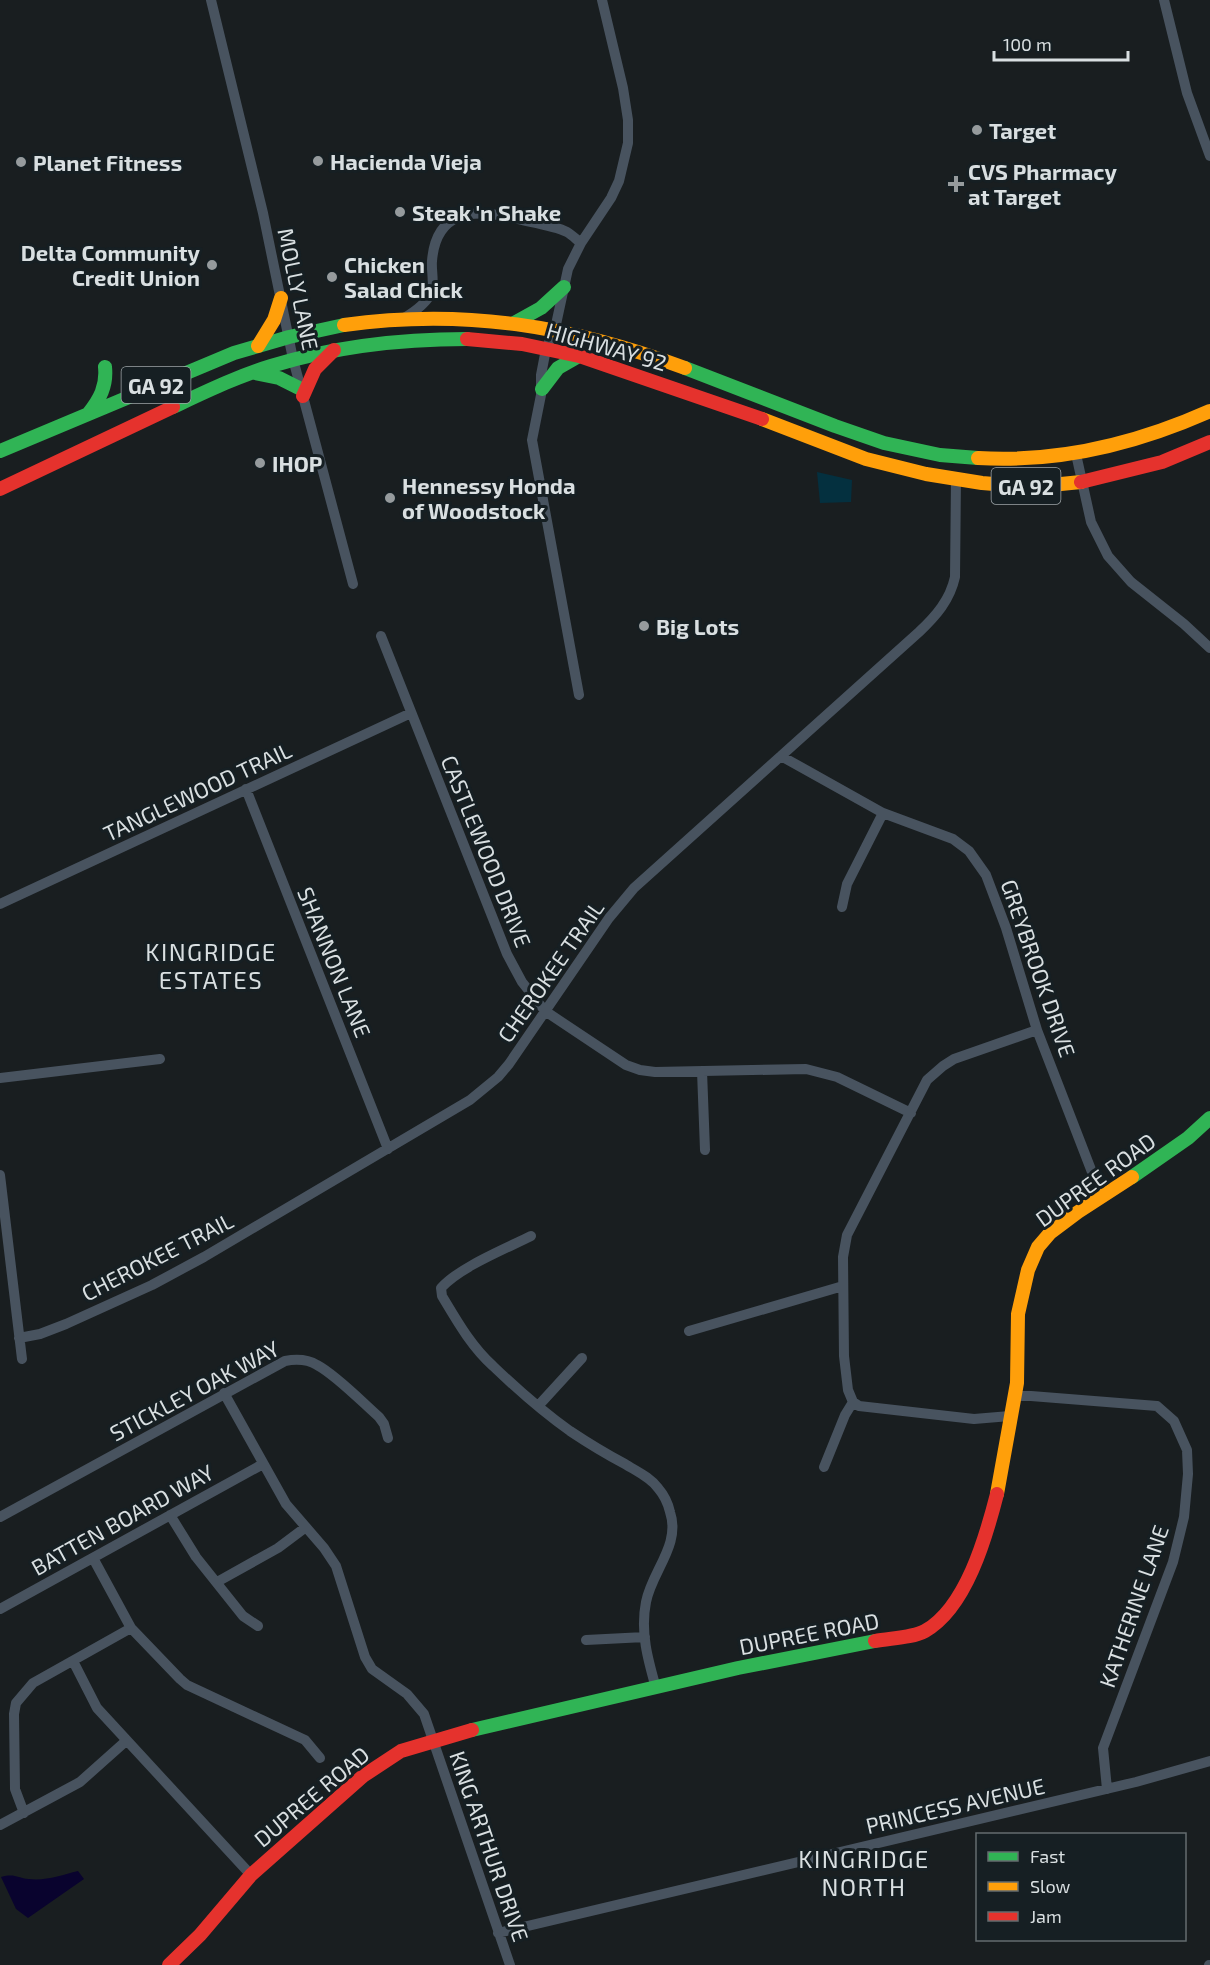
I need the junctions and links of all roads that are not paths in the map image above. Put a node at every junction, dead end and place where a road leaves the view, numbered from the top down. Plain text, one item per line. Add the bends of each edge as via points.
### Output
1 (211, 0) edge
2 (602, 0) edge
3 (1164, 0) edge
4 (1210, 156) edge
5 (581, 243) junction
6 (564, 287) junction
7 (280, 298) junction
8 (403, 319) junction
9 (514, 323) junction
10 (555, 329) junction
11 (288, 337) junction
12 (258, 346) junction
13 (546, 349) junction
14 (334, 350) junction
15 (579, 356) junction
16 (293, 359) junction
17 (105, 367) dead end
18 (252, 372) junction
19 (542, 388) junction
20 (302, 393) junction
21 (1210, 411) edge
22 (88, 414) junction
23 (1210, 442) edge
24 (0, 451) edge
25 (1076, 454) junction
26 (956, 478) junction
27 (1081, 482) junction
28 (0, 489) edge
29 (353, 584) dead end
30 (381, 636) dead end
31 (1210, 648) edge
32 (579, 695) dead end
33 (411, 713) junction
34 (781, 756) junction
35 (246, 789) junction
36 (883, 813) junction
37 (0, 904) edge
38 (842, 907) dead end
39 (545, 1011) junction
40 (1037, 1030) junction
41 (160, 1059) dead end
42 (702, 1071) junction
43 (0, 1078) edge
44 (910, 1113) junction
45 (1210, 1118) edge
46 (388, 1149) junction
47 (705, 1150) dead end
48 (0, 1175) edge
49 (1102, 1198) junction
50 (531, 1236) dead end
51 (843, 1286) junction
52 (689, 1331) dead end
53 (19, 1338) junction
54 (582, 1358) dead end
55 (22, 1359) dead end
56 (224, 1393) junction
57 (1014, 1396) junction
58 (853, 1402) junction
59 (539, 1405) junction
60 (1010, 1416) junction
61 (388, 1438) dead end
62 (263, 1464) junction
63 (824, 1467) dead end
64 (170, 1515) junction
65 (0, 1517) edge
66 (306, 1527) junction
67 (93, 1558) junction
68 (217, 1582) junction
69 (0, 1609) edge
70 (258, 1626) dead end
71 (131, 1628) junction
72 (645, 1637) junction
73 (586, 1640) dead end
74 (73, 1661) junction
75 (656, 1688) junction
76 (433, 1740) junction
77 (126, 1741) junction
78 (320, 1758) dead end
79 (1210, 1761) edge
80 (1107, 1789) junction
81 (24, 1813) junction
82 (0, 1825) edge
83 (251, 1875) junction
84 (498, 1933) junction
85 (169, 1965) edge
86 (510, 1965) edge

1 - 7 street, MOLLY LANE
2 - 5 street via 625,97 628,143 619,181
3 - 4 street via 1186,93
5 - 6 street via 568,268
5 - 8 street via 566,232 499,214 464,213 442,228 435,242 430,295
6 - 9 main road via 539,311
6 - 10 street
7 - 11 street, MOLLY LANE
7 - 12 main road via 274,320
8 - 9 main road, HIGHWAY 92 / GA 92
8 - 11 main road, HIGHWAY 92 / GA 92
9 - 10 main road, HIGHWAY 92 / GA 92
10 - 13 street
10 - 25 main road, HIGHWAY 92 / GA 92 via 643,353 842,430 898,447 983,459 1031,460
11 - 12 main road, HIGHWAY 92 / GA 92
11 - 16 street, MOLLY LANE
12 - 22 main road, HIGHWAY 92 / GA 92
13 - 14 main road, HIGHWAY 92 / GA 92 via 480,339 432,339
13 - 15 main road, HIGHWAY 92 / GA 92
13 - 19 street
14 - 16 main road, HIGHWAY 92 / GA 92
14 - 20 main road via 315,369
15 - 19 main road via 559,367
15 - 26 main road, HIGHWAY 92 / GA 92 via 753,415 848,453 894,467
16 - 18 main road, HIGHWAY 92 / GA 92
16 - 20 street, MOLLY LANE
17 - 22 main road via 103,392
18 - 20 main road via 279,378
18 - 28 main road, HIGHWAY 92 / GA 92
19 - 32 street via 532,433 533,447
20 - 29 street, MOLLY LANE
21 - 25 main road, HIGHWAY 92 / GA 92 via 1154,435
22 - 24 main road, HIGHWAY 92 / GA 92
23 - 27 main road, HIGHWAY 92 / GA 92 via 1162,462
25 - 27 street
26 - 27 main road, HIGHWAY 92 / GA 92 via 1031,487
26 - 34 street, CHEROKEE TRAIL via 955,577 948,599 919,632
27 - 31 street via 1091,522 1118,570
30 - 33 street, CASTLEWOOD DRIVE
33 - 35 street, TANGLEWOOD TRAIL
33 - 39 street, CASTLEWOOD DRIVE via 507,954 522,982
34 - 36 street, GREYBROOK DRIVE
34 - 39 street, CHEROKEE TRAIL via 621,903
35 - 37 street, TANGLEWOOD TRAIL
35 - 46 street, SHANNON LANE
36 - 38 street via 850,876
36 - 40 street, GREYBROOK DRIVE via 953,839 981,867 1006,928
39 - 42 street, CASTLEWOOD DRIVE via 613,1058 640,1070
39 - 46 street, CHEROKEE TRAIL via 509,1064 485,1090
40 - 44 street via 943,1065 927,1080
40 - 49 street, GREYBROOK DRIVE
41 - 43 street
42 - 44 street, CASTLEWOOD DRIVE via 821,1072
42 - 47 street
44 - 51 street via 847,1235
45 - 49 main road, DUPREE ROAD
46 - 53 street, CHEROKEE TRAIL via 152,1285 66,1324
48 - 53 street
49 - 57 main road, DUPREE ROAD via 1050,1233 1038,1247 1028,1270 1018,1314
50 - 59 street via 479,1262 441,1288 442,1296 475,1349
51 - 52 street
51 - 58 street via 844,1356
53 - 55 street
54 - 59 street
56 - 61 street, STICKLEY OAK WAY via 285,1361 307,1361 326,1371 379,1417
56 - 62 street, KING ARTHUR DRIVE
56 - 65 street, STICKLEY OAK WAY
57 - 60 main road, DUPREE ROAD
57 - 80 street, KATHERINE LANE via 1157,1406 1174,1421 1187,1450 1184,1517 1173,1562 1103,1748
58 - 60 street via 859,1406 974,1419
58 - 63 street
59 - 72 street via 584,1440 657,1486 666,1499 672,1515 671,1545 651,1583
60 - 75 main road, DUPREE ROAD via 1001,1480 989,1526 961,1595 938,1622 922,1632
62 - 64 street, BATTEN BOARD WAY
62 - 66 street, KING ARTHUR DRIVE via 286,1504
64 - 67 street, BATTEN BOARD WAY
64 - 68 street
66 - 68 street via 278,1548
66 - 76 street, KING ARTHUR DRIVE via 336,1566 372,1669 407,1694 424,1714
67 - 69 street, BATTEN BOARD WAY
67 - 71 street
68 - 70 street via 243,1616
71 - 74 street
71 - 78 street via 187,1685 305,1740
72 - 73 street
72 - 75 street
74 - 77 street via 98,1708
74 - 81 street via 33,1683 16,1703 15,1789
75 - 76 main road, DUPREE ROAD
76 - 83 main road, DUPREE ROAD via 401,1751 363,1776
76 - 84 street, KING ARTHUR DRIVE
77 - 81 street via 80,1782
77 - 83 street
79 - 80 street, PRINCESS AVENUE
80 - 84 street, PRINCESS AVENUE
81 - 82 street
83 - 85 main road, DUPREE ROAD
84 - 86 street, KING ARTHUR DRIVE

